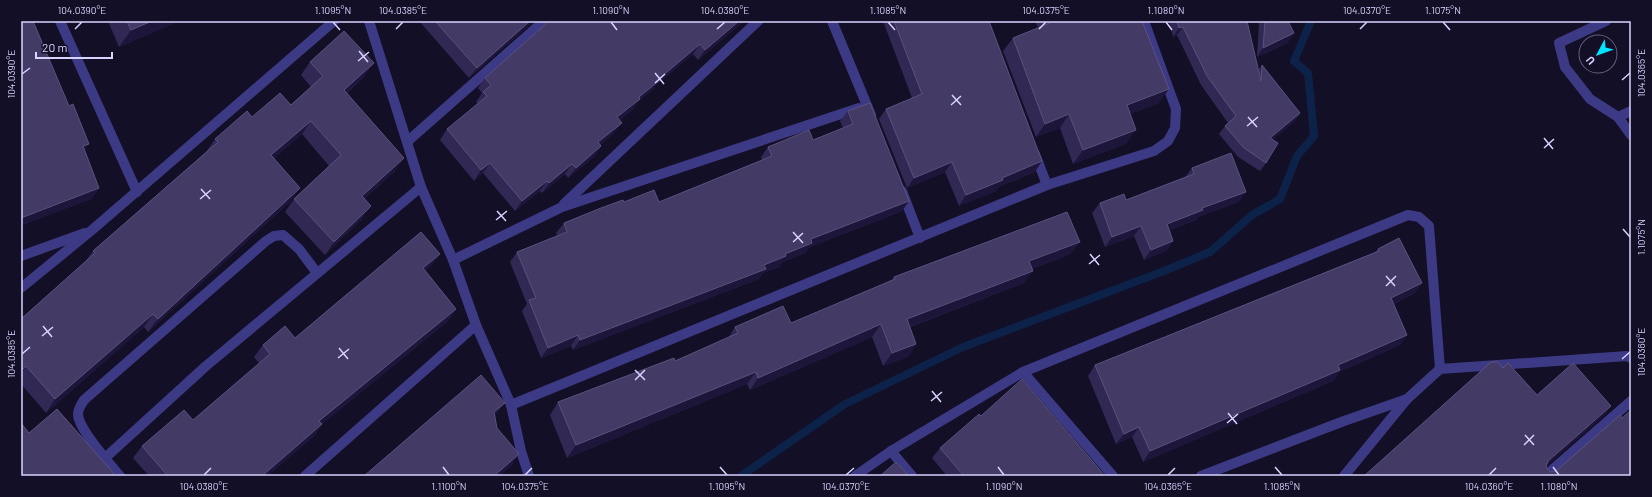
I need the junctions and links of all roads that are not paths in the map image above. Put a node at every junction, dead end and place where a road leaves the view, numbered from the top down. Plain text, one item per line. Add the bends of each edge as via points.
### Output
1 (60, 21) edge
2 (334, 21) edge
3 (369, 21) edge
4 (544, 21) edge
5 (758, 21) edge
6 (832, 21) edge
7 (1144, 21) edge
8 (1606, 21) edge
9 (867, 105) junction
10 (1631, 112) edge
11 (1618, 117) junction
12 (876, 127) edge
13 (1631, 135) edge
14 (408, 141) junction
15 (1033, 147) edge
16 (896, 179) edge
17 (1047, 185) junction
18 (422, 187) junction
19 (137, 192) junction
20 (562, 207) junction
21 (92, 230) junction
22 (920, 238) junction
23 (21, 256) edge
24 (453, 260) junction
25 (317, 273) junction
26 (21, 288) edge
27 (476, 325) junction
28 (1631, 358) edge
29 (1440, 369) junction
30 (1023, 372) junction
31 (1407, 399) junction
32 (1631, 401) edge
33 (512, 405) junction
34 (891, 451) junction
35 (105, 458) junction
36 (120, 476) edge
37 (305, 476) edge
38 (529, 476) edge
39 (855, 476) edge
40 (912, 476) edge
41 (1113, 476) edge
42 (1201, 476) edge
43 (1344, 476) edge
44 (1546, 476) edge

1 - 19 street
2 - 19 street
3 - 14 street
4 - 14 street
5 - 20 street
6 - 9 street
7 - 17 street via 1176,109 1175,128 1168,141 1154,151
8 - 11 street via 1559,43 1565,67 1590,99
9 - 12 street
9 - 20 street
10 - 11 street
11 - 13 street
14 - 18 street
15 - 17 street
16 - 22 street
17 - 22 street
18 - 24 street
18 - 25 street
19 - 21 street
20 - 24 street
21 - 23 street
21 - 26 street
22 - 33 street
24 - 27 street
25 - 35 street via 206,366
25 - 35 street via 299,249 283,235 274,236 266,241 84,400 79,408 79,422
27 - 33 street
27 - 37 street
28 - 29 street via 1627,356
29 - 30 street via 1429,226 1420,217 1408,215
29 - 31 street
30 - 34 street
30 - 41 street
31 - 42 street
31 - 43 street
32 - 44 street
33 - 38 street
34 - 39 street
34 - 40 street
35 - 36 street

